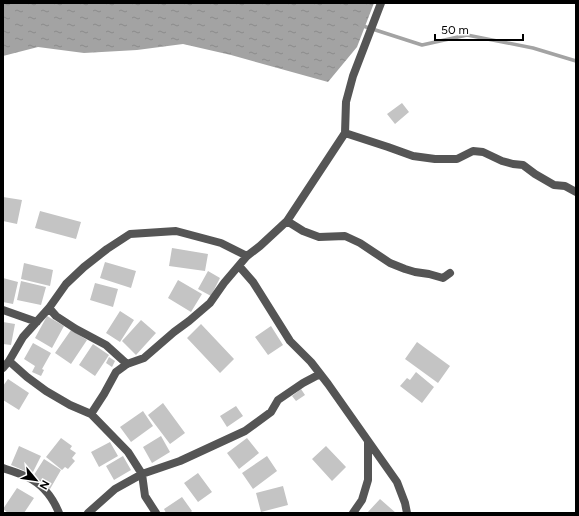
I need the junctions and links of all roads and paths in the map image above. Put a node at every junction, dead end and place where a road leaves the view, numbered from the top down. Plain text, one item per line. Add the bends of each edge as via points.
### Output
1 (381, 3) edge
2 (345, 133) junction
3 (576, 192) edge
4 (288, 221) junction
5 (247, 256) junction
6 (239, 266) junction
7 (450, 273) dead end
8 (49, 308) junction
9 (3, 310) edge
10 (36, 322) junction
11 (9, 361) junction
12 (127, 364) junction
13 (3, 368) edge
14 (320, 374) junction
15 (91, 414) junction
16 (368, 442) junction
17 (3, 468) edge
18 (142, 474) junction
19 (59, 513) edge
20 (88, 513) edge
21 (156, 513) edge
22 (353, 513) edge
23 (407, 513) edge

1 - 2 street via 353,76 346,102
2 - 3 street via 413,156 457,159 473,151 482,152 502,161 523,165 554,185 565,186
2 - 4 street
4 - 5 street
4 - 7 street via 303,231 320,237 346,236 405,270 443,278
5 - 6 street
5 - 8 street via 221,243 176,231 130,234 84,267 66,284
6 - 12 street via 210,303 144,358
6 - 14 street via 253,282 290,341 312,362
8 - 10 street
8 - 12 street via 56,316 76,329 106,345
9 - 10 street
10 - 11 street via 23,337
11 - 13 street
11 - 15 street via 46,391
12 - 15 street via 116,372
14 - 16 street
14 - 18 street via 278,400 271,412 245,431 180,461
15 - 18 street via 128,452
16 - 22 street via 368,480 362,500
16 - 23 street via 397,482
17 - 19 street via 27,477 44,488 56,504
18 - 20 street via 115,489
18 - 21 street via 145,496

